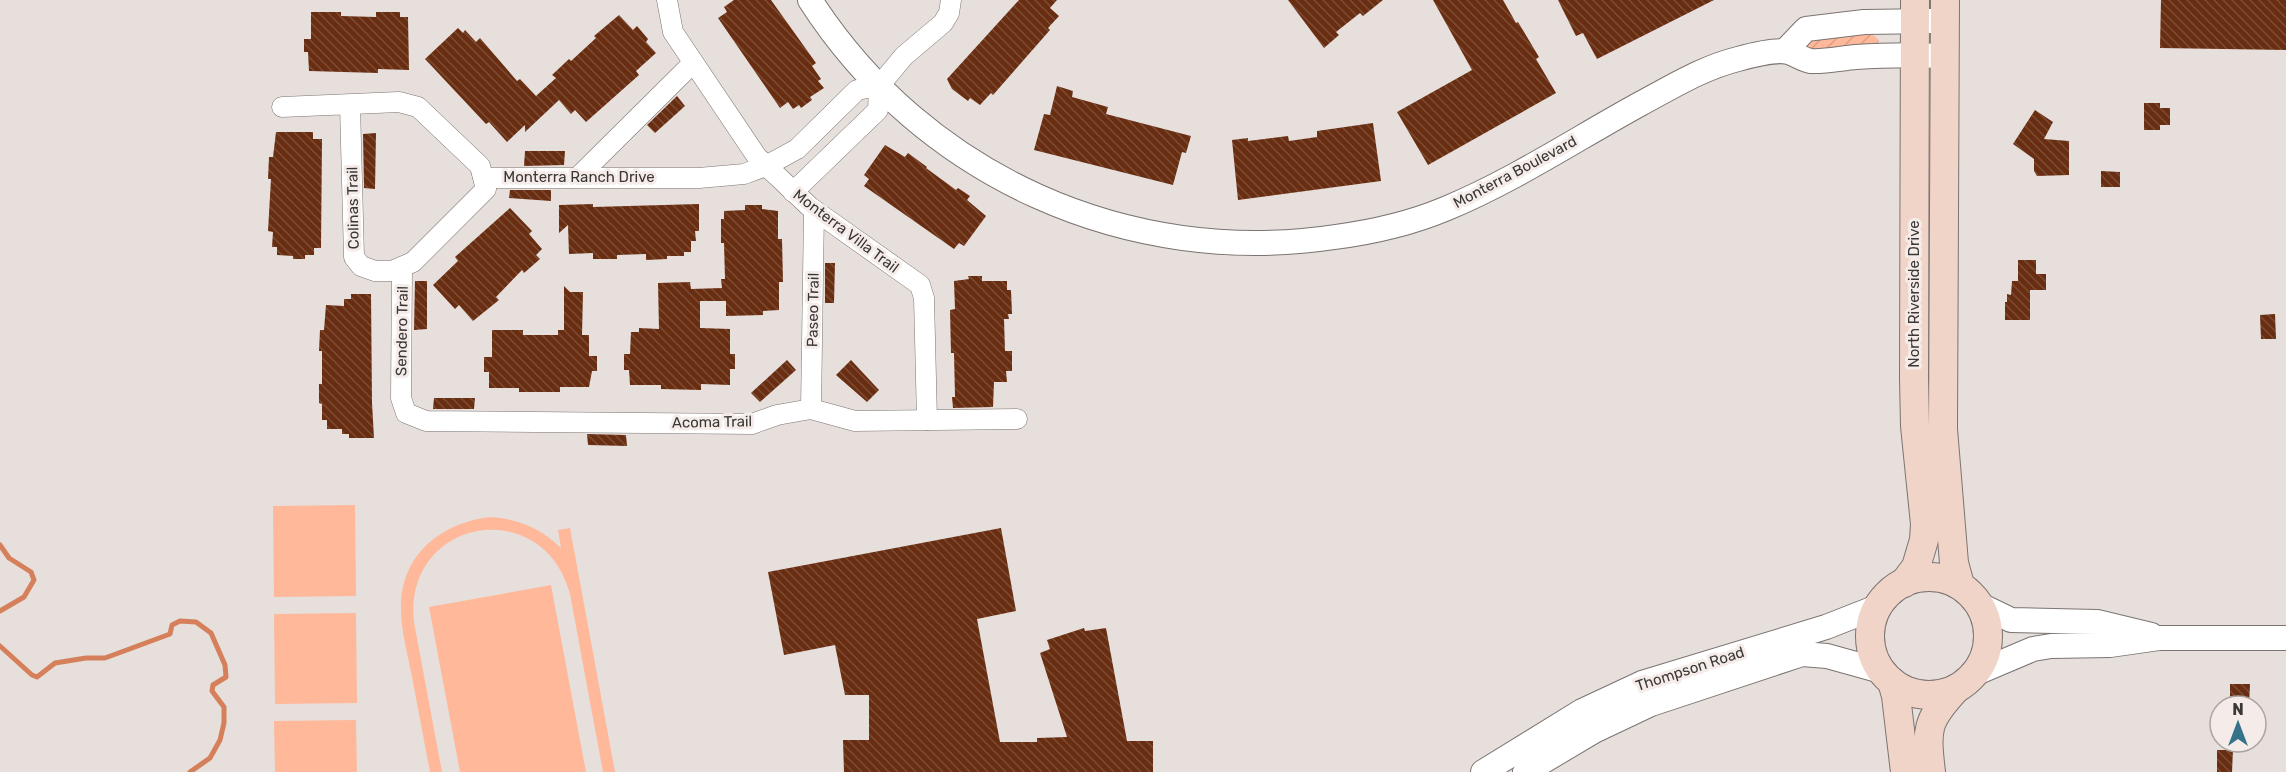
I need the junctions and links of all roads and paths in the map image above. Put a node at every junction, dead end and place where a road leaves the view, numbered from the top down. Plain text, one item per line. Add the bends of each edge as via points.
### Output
1 (667, 0) edge
2 (810, 0) edge
3 (951, 0) edge
4 (1915, 10) edge
5 (1945, 11) edge
6 (1785, 51) junction
7 (1914, 55) junction
8 (1944, 56) junction
9 (693, 63) junction
10 (879, 86) junction
11 (350, 105) junction
12 (282, 107) dead end
13 (806, 140) junction
14 (827, 160) junction
15 (766, 166) junction
16 (579, 176) junction
17 (484, 178) junction
18 (794, 192) junction
19 (814, 211) junction
20 (402, 267) junction
21 (811, 409) junction
22 (406, 413) joint
23 (1017, 419) dead end
24 (927, 420) junction
25 (1904, 583) junction
26 (1960, 585) junction
27 (1980, 605) junction
28 (1877, 607) junction
29 (2159, 638) junction
30 (2286, 638) edge
31 (1886, 676) junction
32 (1965, 681) junction
33 (1646, 694) junction
34 (1483, 772) edge
35 (1525, 772) edge
36 (1905, 772) edge
37 (1931, 772) edge

1 - 9 street, Monterra Villa Trail via 673,32
2 - 10 street, Monterra Boulevard
3 - 10 street via 943,23 904,56
4 - 5 street
4 - 6 street via 1806,29
4 - 7 main road, North Riverside Drive
5 - 8 main road, North Riverside Drive
6 - 7 street, Monterra Boulevard via 1810,61
6 - 10 street, Monterra Boulevard via 1738,59 1697,73 1494,187 1399,226 1270,244 1164,236 1086,217 1018,189 958,153
7 - 8 street, Monterra Boulevard
7 - 25 main road, North Riverside Drive via 1915,426 1925,524 1916,567
8 - 26 main road, North Riverside Drive via 1943,429 1954,563
9 - 15 street, Monterra Villa Trail
9 - 16 street
10 - 13 street, Monterra Ranch Drive via 857,90
10 - 14 street via 878,110
11 - 12 street, Monterra Ranch Drive
11 - 17 street, Monterra Ranch Drive via 399,102 418,107 480,166
11 - 20 street, Colinas Trail via 354,257 361,266 375,271
13 - 14 street
13 - 15 street, Monterra Ranch Drive
14 - 18 street
15 - 16 street, Monterra Ranch Drive via 744,174 699,178
15 - 18 street, Monterra Villa Trail
16 - 17 street, Monterra Ranch Drive
17 - 20 street, Sendero Trail via 486,189 413,262
18 - 19 street, Monterra Villa Trail
19 - 21 street, Paseo Trail
19 - 24 street, Monterra Villa Trail via 920,285 924,298
20 - 22 street, Sendero Trail via 401,398
21 - 22 street, Acoma Trail via 752,424 426,421
21 - 24 street, Acoma Trail via 855,421
23 - 24 street, Acoma Trail
25 - 26 main road, North Riverside Drive via 1932,577
25 - 28 main road, North Riverside Drive via 1888,593
26 - 27 main road, North Riverside Drive
27 - 29 street via 2011,621 2097,622
27 - 32 main road via 1987,622 1988,640 1984,658
28 - 31 main road via 1870,633 1872,653
28 - 33 street, Thompson Road
29 - 30 street
29 - 32 street via 2033,649
31 - 32 main road via 1906,690 1923,695 1940,694
31 - 33 street, Thompson Road via 1827,656 1802,654
31 - 36 main road via 1896,696
32 - 37 main road via 1938,707 1930,722 1927,737
33 - 34 street, Thompson Road via 1582,711
33 - 35 street, Thompson Road

